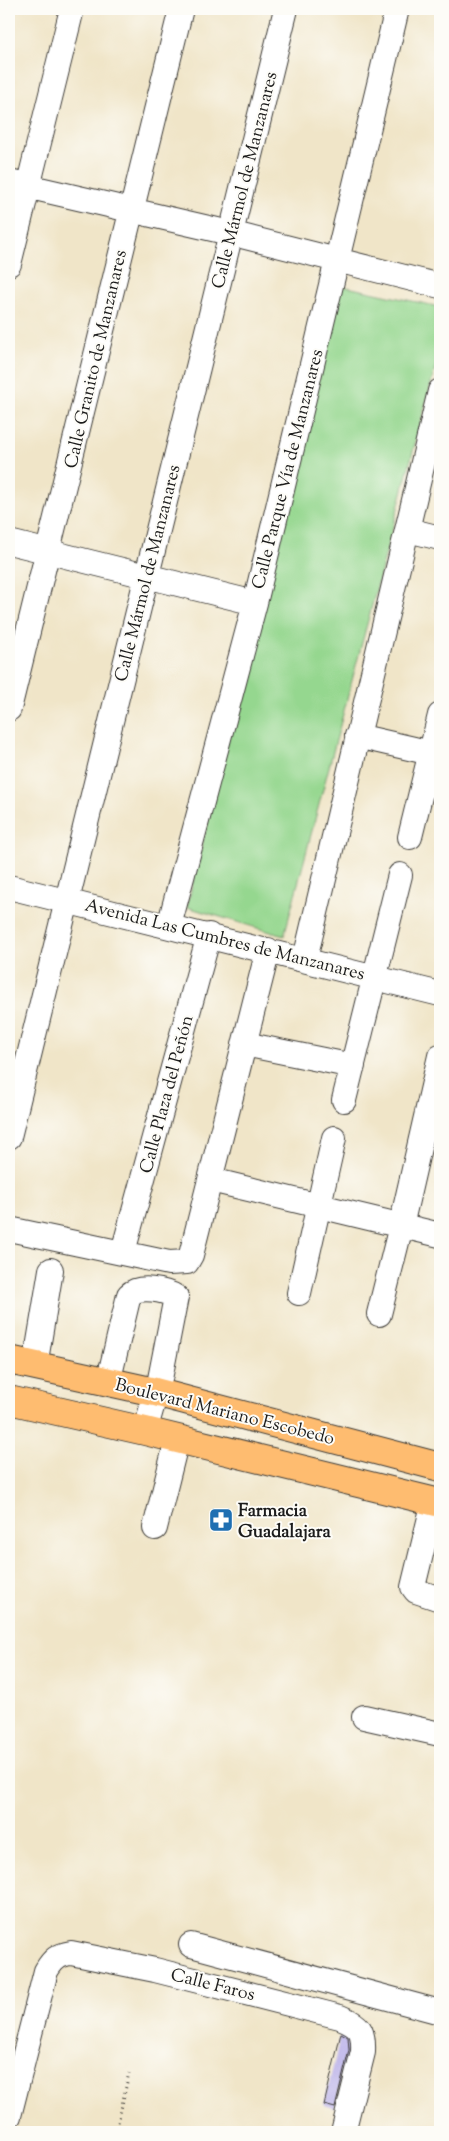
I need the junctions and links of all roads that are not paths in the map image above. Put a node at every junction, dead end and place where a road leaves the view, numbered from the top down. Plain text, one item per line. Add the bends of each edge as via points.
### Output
1 (72, 9) edge
2 (181, 9) edge
3 (286, 9) edge
4 (397, 9) edge
5 (18, 184) edge
6 (130, 210) junction
7 (230, 233) junction
8 (338, 261) junction
9 (9, 264) edge
10 (440, 286) edge
11 (440, 391) edge
12 (408, 530) junction
13 (440, 538) edge
14 (9, 542) edge
15 (48, 552) junction
16 (147, 577) junction
17 (255, 603) junction
18 (9, 709) edge
19 (440, 715) edge
20 (357, 736) junction
21 (436, 754) edge
22 (410, 837) dead end
23 (400, 874) dead end
24 (9, 887) edge
25 (67, 900) junction
26 (169, 926) junction
27 (209, 935) junction
28 (268, 950) junction
29 (305, 959) junction
30 (376, 976) junction
31 (440, 994) edge
32 (244, 1044) junction
33 (440, 1056) edge
34 (353, 1066) junction
35 (344, 1100) dead end
36 (9, 1137) edge
37 (334, 1138) dead end
38 (211, 1180) junction
39 (318, 1205) junction
40 (401, 1226) junction
41 (9, 1229) edge
42 (440, 1236) edge
43 (123, 1252) junction
44 (51, 1270) dead end
45 (299, 1293) dead end
46 (379, 1314) dead end
47 (9, 1360) edge
48 (35, 1366) junction
49 (107, 1382) junction
50 (155, 1392) junction
51 (9, 1400) edge
52 (145, 1431) junction
53 (177, 1440) junction
54 (440, 1467) edge
55 (437, 1502) edge
56 (155, 1528) dead end
57 (440, 1599) edge
58 (364, 1717) dead end
59 (440, 1734) edge
60 (191, 1945) dead end
61 (440, 2012) edge
62 (9, 2116) edge
63 (343, 2132) edge

1 - 5 street
2 - 6 street, Calle Granito de Manzanares
3 - 7 street, Calle Mármol de Manzanares
4 - 8 street, Calle Parque Vía de Manzanares
5 - 6 street
5 - 9 street
6 - 7 street
6 - 15 street, Calle Granito de Manzanares
7 - 8 street
7 - 16 street, Calle Mármol de Manzanares
8 - 10 street
8 - 17 street, Calle Parque Vía de Manzanares
11 - 12 street
12 - 13 street
12 - 20 street
14 - 15 street
15 - 16 street
15 - 18 street, Calle Granito de Manzanares
16 - 17 street
16 - 25 street, Calle Mármol de Manzanares
17 - 26 street, Calle Parque Vía de Manzanares
19 - 21 street
20 - 21 street
20 - 29 street
21 - 22 street
23 - 30 street
24 - 25 street, Avenida Las Cumbres de Manzanares
25 - 26 street, Avenida Las Cumbres de Manzanares
25 - 36 street, Calle Mármol de Manzanares
26 - 27 street, Avenida Las Cumbres de Manzanares
27 - 28 street, Avenida Las Cumbres de Manzanares
27 - 43 street, Calle Plaza del Peñón
28 - 29 street, Avenida Las Cumbres de Manzanares
28 - 32 street
29 - 30 street, Avenida Las Cumbres de Manzanares
30 - 31 street, Avenida Las Cumbres de Manzanares
30 - 34 street
32 - 34 street
32 - 38 street
33 - 40 street
34 - 35 street
37 - 39 street
38 - 39 street
38 - 43 street via 187,1262 169,1263
39 - 40 street
39 - 45 street
40 - 42 street
40 - 46 street
41 - 43 street
44 - 48 street
47 - 48 main road, Boulevard Mariano Escobedo
48 - 49 main road, Boulevard Mariano Escobedo
49 - 50 main road, Boulevard Mariano Escobedo
49 - 50 street via 129,1295 139,1289 171,1294 176,1297 176,1304
50 - 52 street
50 - 54 main road, Boulevard Mariano Escobedo
51 - 52 main road
52 - 53 main road
53 - 55 main road
53 - 56 street
55 - 57 street via 413,1587
58 - 59 street
60 - 61 street
62 - 63 street, Calle Faros via 40,1990 52,1960 60,1954 71,1953 165,1972 352,2022 361,2030 363,2052

